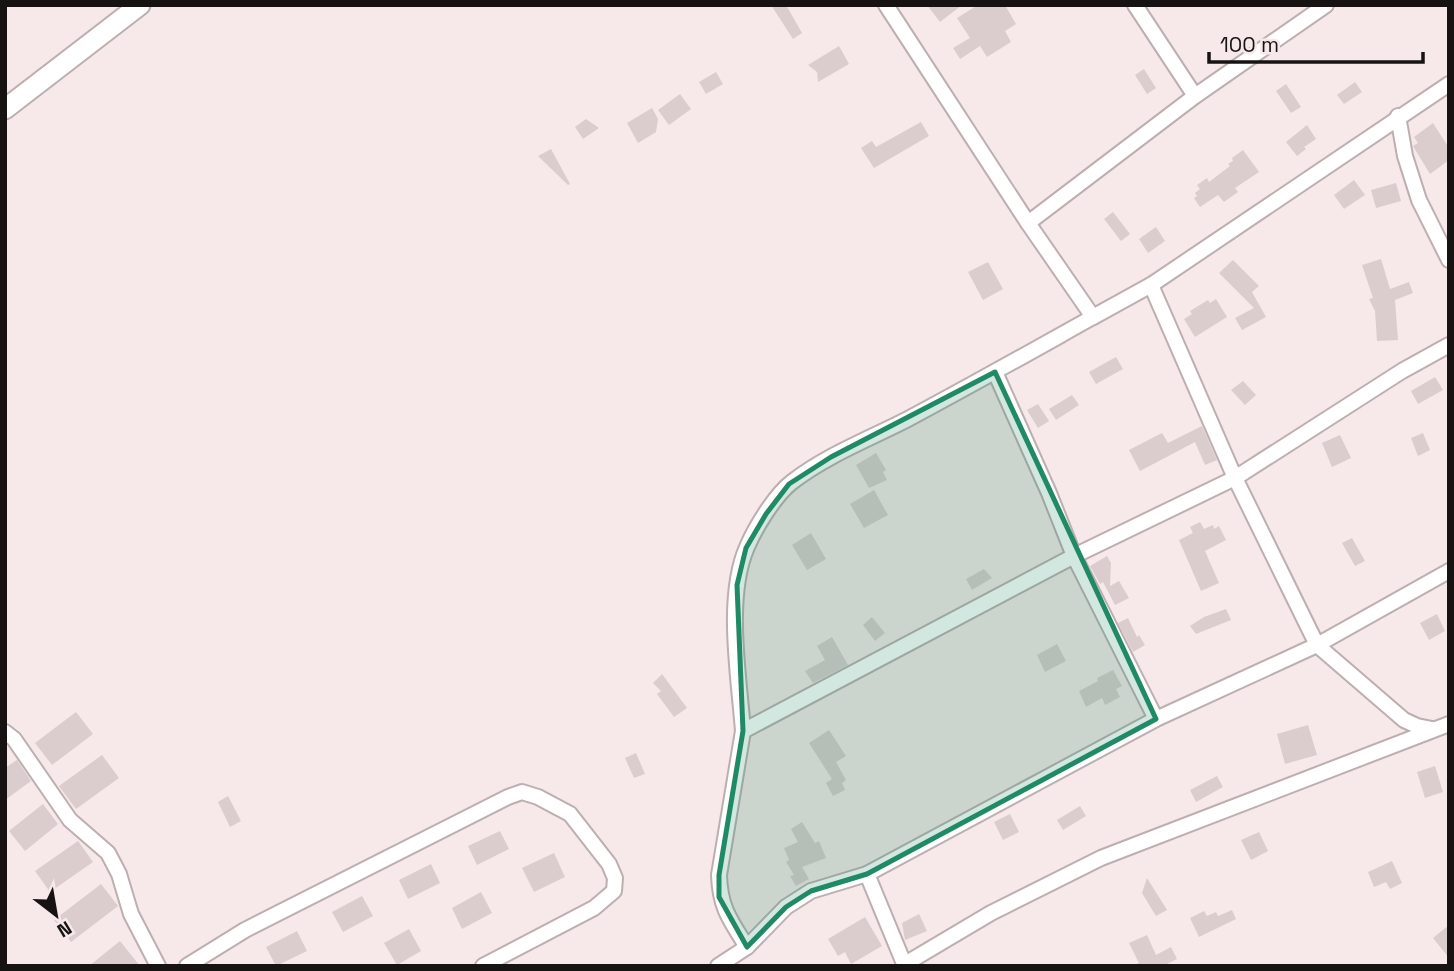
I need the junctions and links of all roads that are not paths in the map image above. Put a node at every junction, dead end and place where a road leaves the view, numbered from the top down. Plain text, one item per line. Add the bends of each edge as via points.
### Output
1 (140, 5) edge
2 (886, 5) edge
3 (1135, 5) edge
4 (1326, 5) edge
5 (1449, 84) edge
6 (1195, 96) junction
7 (5, 109) edge
8 (1398, 116) junction
9 (1028, 223) junction
10 (1449, 260) edge
11 (1151, 285) junction
12 (1093, 317) junction
13 (1449, 345) edge
14 (995, 372) junction
15 (1235, 478) junction
16 (1074, 556) junction
17 (1449, 571) edge
18 (1317, 645) junction
19 (1156, 719) junction
20 (1449, 724) edge
21 (1433, 729) junction
22 (743, 731) junction
23 (5, 732) edge
24 (867, 874) junction
25 (747, 947) junction
26 (905, 965) edge
27 (158, 966) edge
28 (187, 966) edge
29 (483, 966) edge
30 (718, 966) edge

1 - 7 street
2 - 9 street
3 - 6 street
4 - 6 street
5 - 8 street
6 - 9 street
8 - 10 street via 1419,200
8 - 11 street
9 - 12 street
11 - 12 street
11 - 15 street
12 - 14 street
13 - 15 street
14 - 16 street
14 - 22 street via 831,457 789,484 766,513 746,548 737,585
15 - 16 street
15 - 18 street
16 - 19 street
16 - 22 street
17 - 18 street
18 - 19 street
18 - 21 street via 1404,720
19 - 24 street
20 - 21 street
21 - 26 street via 1101,858 991,913
22 - 25 street via 719,897
23 - 27 street via 70,820 108,853 131,914
24 - 25 street via 811,891 786,907
24 - 26 street
25 - 30 street
28 - 29 street via 245,930 522,792 570,814 609,864 614,891 594,908

